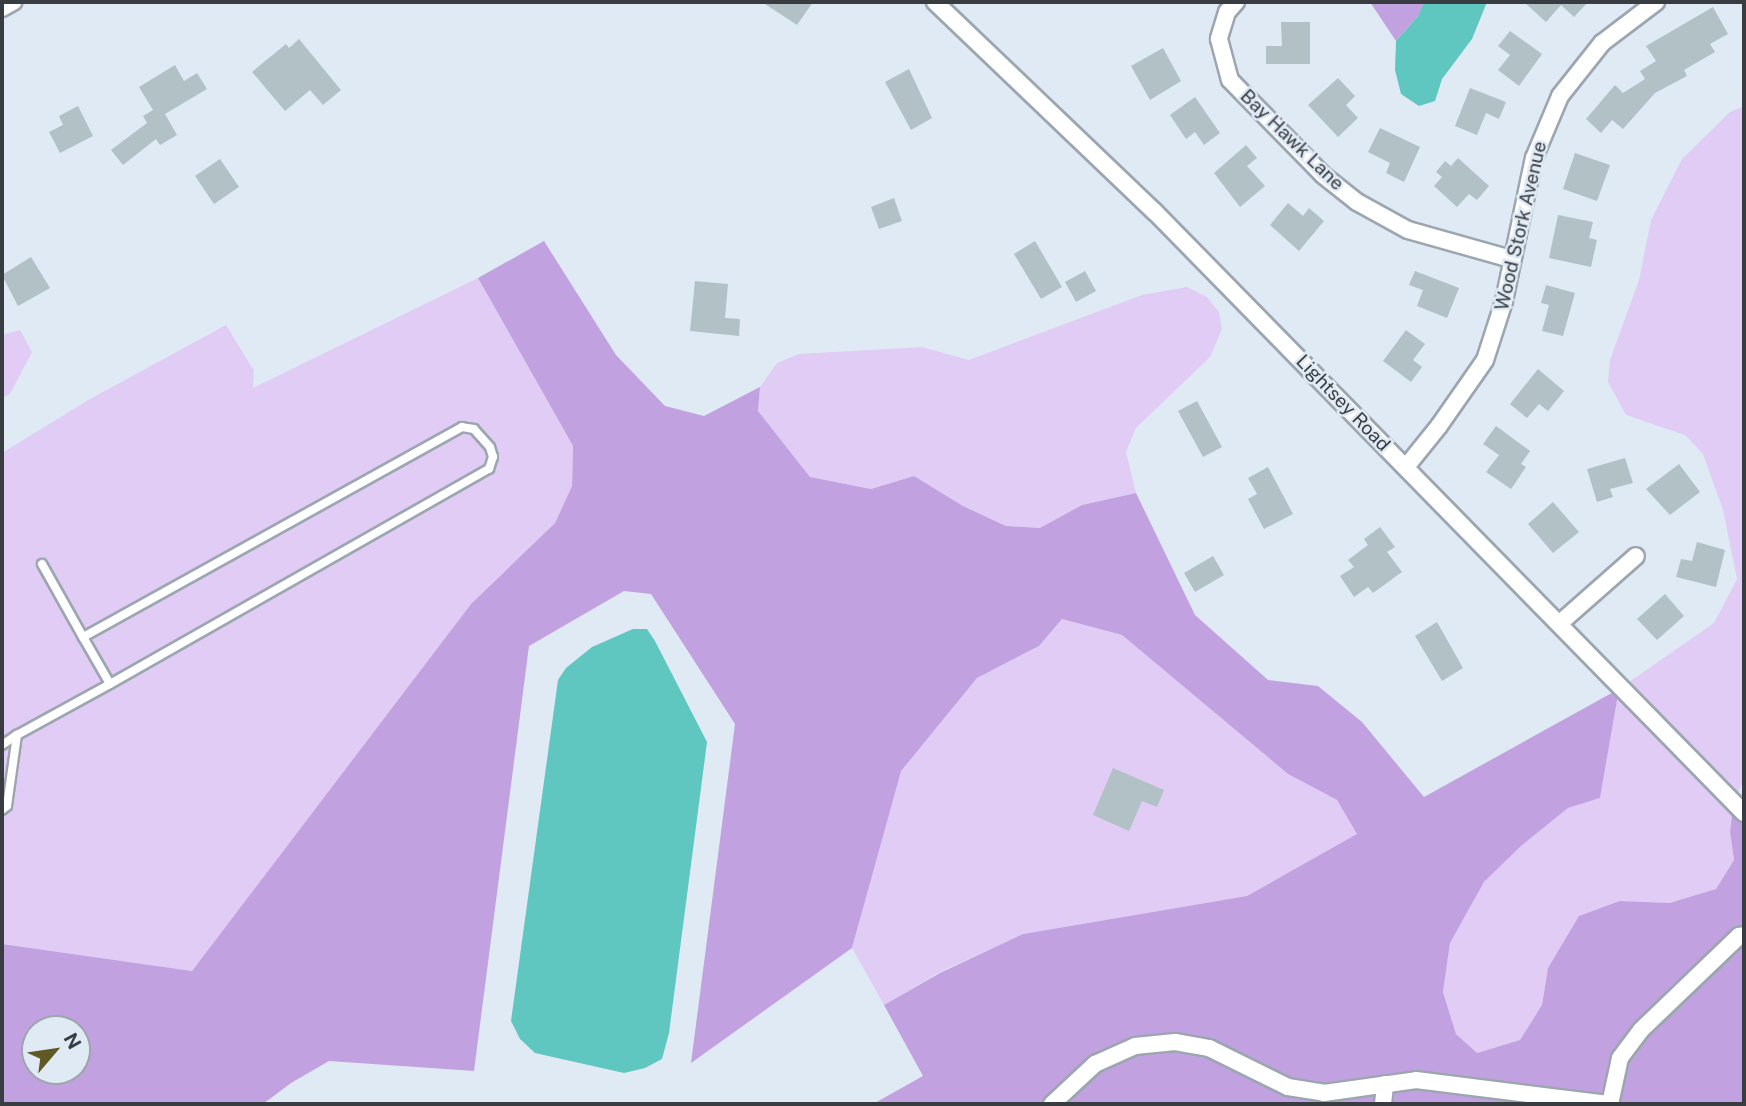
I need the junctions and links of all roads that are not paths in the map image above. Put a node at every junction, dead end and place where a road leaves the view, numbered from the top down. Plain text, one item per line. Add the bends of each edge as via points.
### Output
1 (13, 2) edge
2 (934, 2) edge
3 (1236, 2) edge
4 (1656, 2) edge
5 (2, 8) edge
6 (1511, 259) junction
7 (1406, 467) junction
8 (1636, 556) dead end
9 (42, 564) dead end
10 (1560, 623) junction
11 (83, 637) junction
12 (110, 684) junction
13 (17, 735) junction
14 (2, 745) edge
15 (2, 810) edge
16 (1744, 813) edge
17 (1744, 935) edge
18 (1385, 1084) junction
19 (1052, 1104) edge
20 (1383, 1104) edge
21 (1609, 1104) edge

1 - 5 street
2 - 7 street, Lightsey Road via 1154,211
3 - 6 street, Bay Hawk Lane via 1221,25 1219,39 1230,80 1323,176 1357,202 1408,230
4 - 6 street, Wood Stork Avenue via 1602,43 1560,96 1534,158
6 - 7 street, Wood Stork Avenue via 1485,360
7 - 10 street, Lightsey Road
8 - 10 street
9 - 11 lane
10 - 16 street, Lightsey Road
11 - 12 lane
11 - 12 lane via 462,427 474,429 490,447 489,469
12 - 13 lane
13 - 14 lane
13 - 15 lane via 7,806
17 - 21 street via 1641,1030 1620,1058
18 - 19 street via 1324,1093 1288,1087 1209,1048 1175,1042 1135,1046 1094,1064
18 - 20 street
18 - 21 street via 1416,1080

